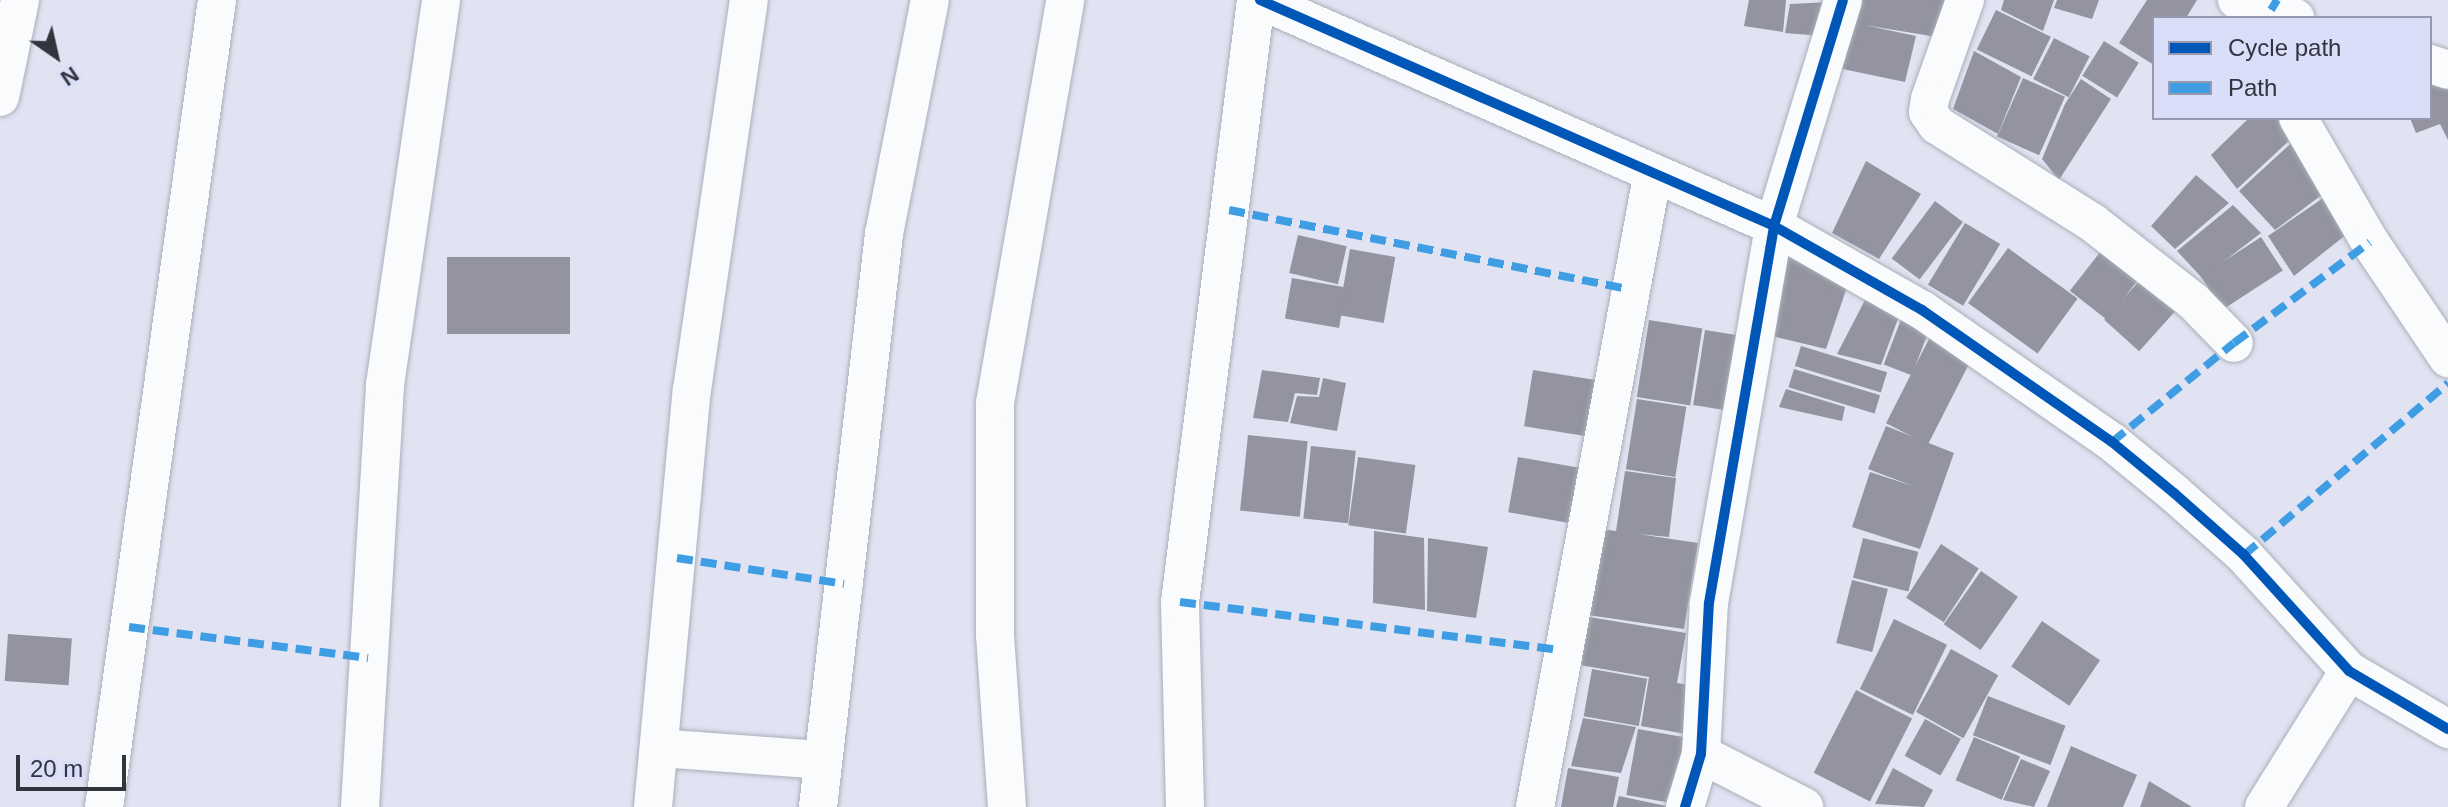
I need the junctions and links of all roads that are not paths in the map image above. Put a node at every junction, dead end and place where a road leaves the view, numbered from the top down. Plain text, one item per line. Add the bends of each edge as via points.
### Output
1 (20, 0) edge
2 (217, 0) edge
3 (441, 0) edge
4 (749, 0) edge
5 (930, 0) edge
6 (1065, 0) edge
7 (1258, 0) edge
8 (1843, 0) edge
9 (1965, 0) edge
10 (2237, 0) edge
11 (2289, 16) edge
12 (0, 97) edge
13 (2299, 120) edge
14 (1652, 177) junction
15 (1774, 226) junction
16 (2234, 343) dead end
17 (2448, 358) edge
18 (2349, 671) junction
19 (2448, 729) edge
20 (659, 748) junction
21 (1701, 754) junction
22 (822, 760) junction
23 (104, 807) edge
24 (360, 807) edge
25 (653, 807) edge
26 (818, 807) edge
27 (1007, 807) edge
28 (1185, 807) edge
29 (1535, 807) edge
30 (1685, 807) edge
31 (1804, 807) edge
32 (2264, 807) edge

1 - 12 street
2 - 23 street
3 - 24 street via 385,385
4 - 20 street via 692,390
5 - 22 street via 884,234
6 - 27 street via 995,403 995,634
7 - 14 street
7 - 28 street via 1180,602
8 - 15 street
9 - 16 street via 1930,99 1928,112 1937,125 2093,223 2184,294
10 - 11 street
13 - 17 street via 2370,242
14 - 15 street
14 - 29 street
15 - 18 street via 1922,310 2112,442 2244,555
15 - 21 street via 1709,603
18 - 19 street
18 - 32 street
20 - 22 street
20 - 25 street
21 - 30 street
21 - 31 street
22 - 26 street

